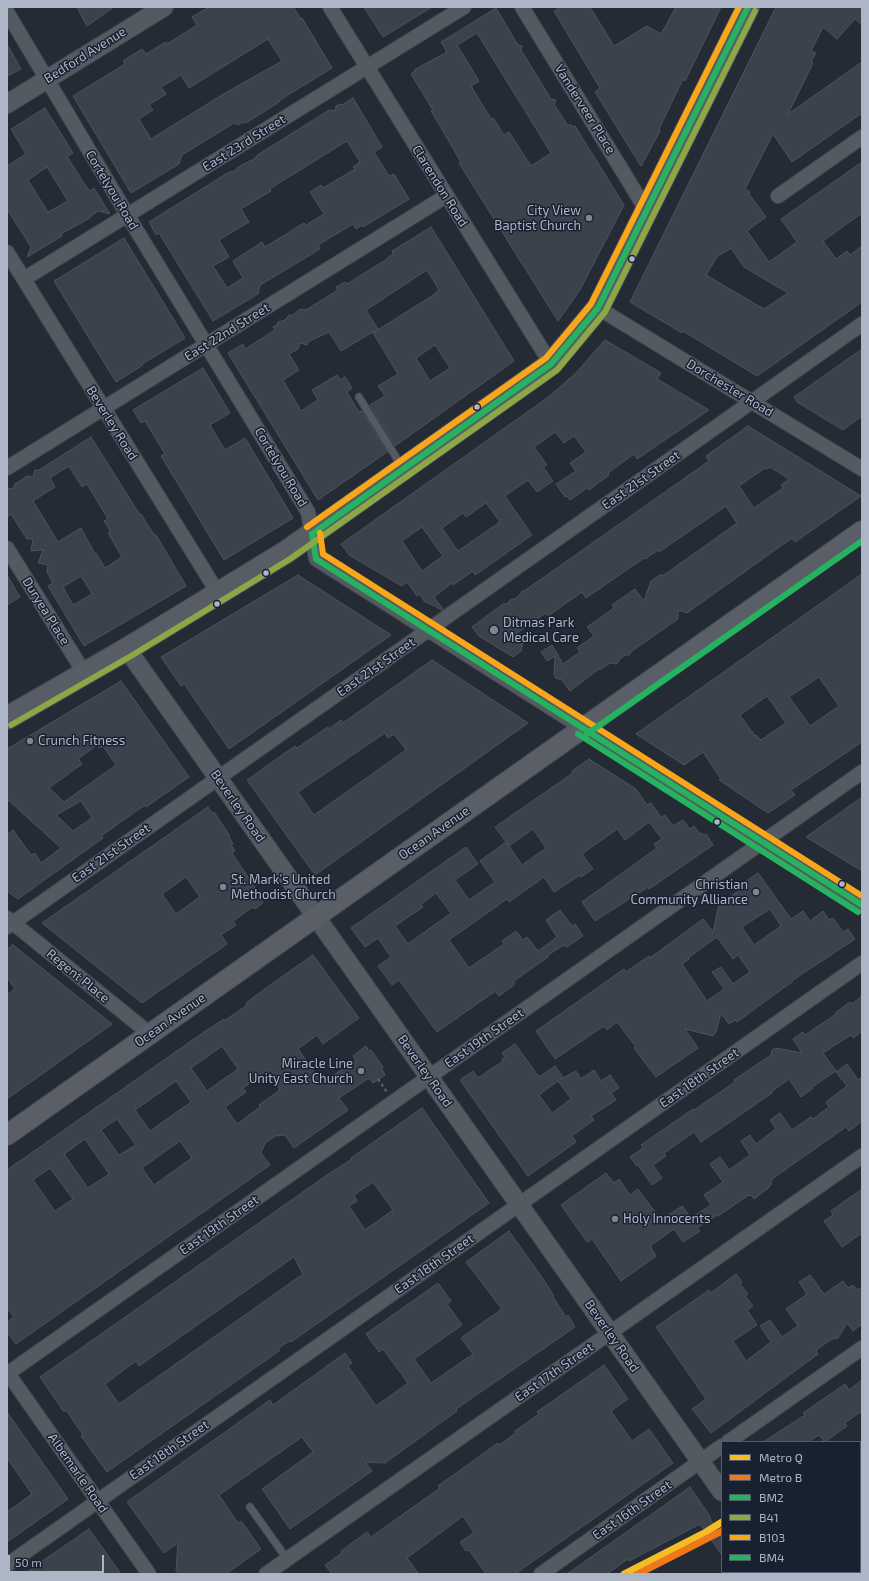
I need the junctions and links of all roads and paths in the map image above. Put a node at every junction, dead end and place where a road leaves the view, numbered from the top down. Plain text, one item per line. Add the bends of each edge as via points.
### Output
1 (164, 7) edge
2 (330, 7) edge
3 (464, 7) edge
4 (522, 7) edge
5 (748, 7) edge
6 (7, 12) edge
7 (367, 67) junction
8 (46, 80) junction
9 (7, 104) edge
10 (862, 137) edge
11 (446, 196) junction
12 (778, 196) dead end
13 (647, 211) junction
14 (127, 215) junction
15 (7, 252) edge
16 (24, 279) junction
17 (598, 308) junction
18 (862, 324) edge
19 (207, 344) junction
20 (551, 364) junction
21 (359, 396) dead end
22 (752, 402) junction
23 (104, 409) junction
24 (7, 468) edge
25 (404, 468) junction
26 (862, 469) edge
27 (862, 531) edge
28 (312, 534) junction
29 (7, 548) edge
30 (218, 594) junction
31 (428, 629) junction
32 (128, 649) junction
33 (85, 674) junction
34 (7, 718) edge
35 (582, 727) junction
36 (862, 772) edge
37 (218, 778) junction
38 (763, 842) junction
39 (862, 905) edge
40 (316, 917) junction
41 (9, 922) edge
42 (862, 963) edge
43 (150, 1034) junction
44 (429, 1077) junction
45 (378, 1080) dead end
46 (387, 1092) dead end
47 (7, 1135) edge
48 (862, 1156) edge
49 (519, 1204) junction
50 (610, 1333) junction
51 (862, 1348) edge
52 (7, 1373) edge
53 (729, 1441) edge
54 (721, 1447) edge
55 (701, 1462) junction
56 (721, 1491) edge
57 (98, 1501) junction
58 (250, 1507) dead end
59 (287, 1559) junction
60 (7, 1565) edge
61 (149, 1574) edge
62 (266, 1574) edge
63 (541, 1574) edge

1 - 8 street, Bedford Avenue
2 - 7 street, Clarendon Road
3 - 7 street, East 23rd Street
4 - 13 street, Vanderveer Place
5 - 13 main road
6 - 8 street, Cortelyou Road
7 - 11 street, Clarendon Road
7 - 14 street, East 23rd Street
8 - 9 street, Bedford Avenue
8 - 14 street, Cortelyou Road
10 - 12 street
11 - 19 street, East 22nd Street
11 - 20 street, Clarendon Road
13 - 17 main road
14 - 16 street, East 23rd Street
14 - 19 street, Cortelyou Road
15 - 16 street, Beverley Road
16 - 23 street, Beverley Road
17 - 20 main road
17 - 22 street, Dorchester Road
18 - 22 street, East 21st Street
19 - 23 street, East 22nd Street
19 - 28 street, Cortelyou Road via 308,512
20 - 25 main road
21 - 25 lane
22 - 26 street, Dorchester Road
22 - 31 street, East 21st Street
23 - 24 street, East 22nd Street
23 - 30 street, Beverley Road
25 - 28 main road
27 - 35 main road, Ocean Avenue
28 - 30 main road
28 - 31 street, Cortelyou Road via 316,559
29 - 33 street, Duryea Place
30 - 32 main road
31 - 35 street, Cortelyou Road
31 - 37 street, East 21st Street
32 - 33 main road
32 - 37 street, Beverley Road
33 - 34 main road
35 - 38 street, Cortelyou Road
35 - 40 main road, Ocean Avenue
36 - 38 street, East 19th Street
37 - 40 street, Beverley Road
37 - 41 street, East 21st Street
38 - 39 street, Cortelyou Road
38 - 44 street, East 19th Street
40 - 43 main road, Ocean Avenue
40 - 44 street, Beverley Road
41 - 43 street, Regent Place
42 - 49 street, East 18th Street
43 - 47 main road, Ocean Avenue
44 - 49 street, Beverley Road
44 - 52 street, East 19th Street
45 - 46 path
48 - 50 street, East 17th Street
49 - 50 street, Beverley Road
49 - 57 street, East 18th Street
50 - 55 street, Beverley Road
50 - 59 street, East 17th Street
51 - 53 street
52 - 57 street, Albemarle Road
54 - 55 street, East 16th Street
55 - 56 street, Beverley Road
55 - 63 street, East 16th Street
57 - 60 street, East 18th Street
57 - 61 street, Albemarle Road
58 - 59 lane
59 - 62 street, East 17th Street

